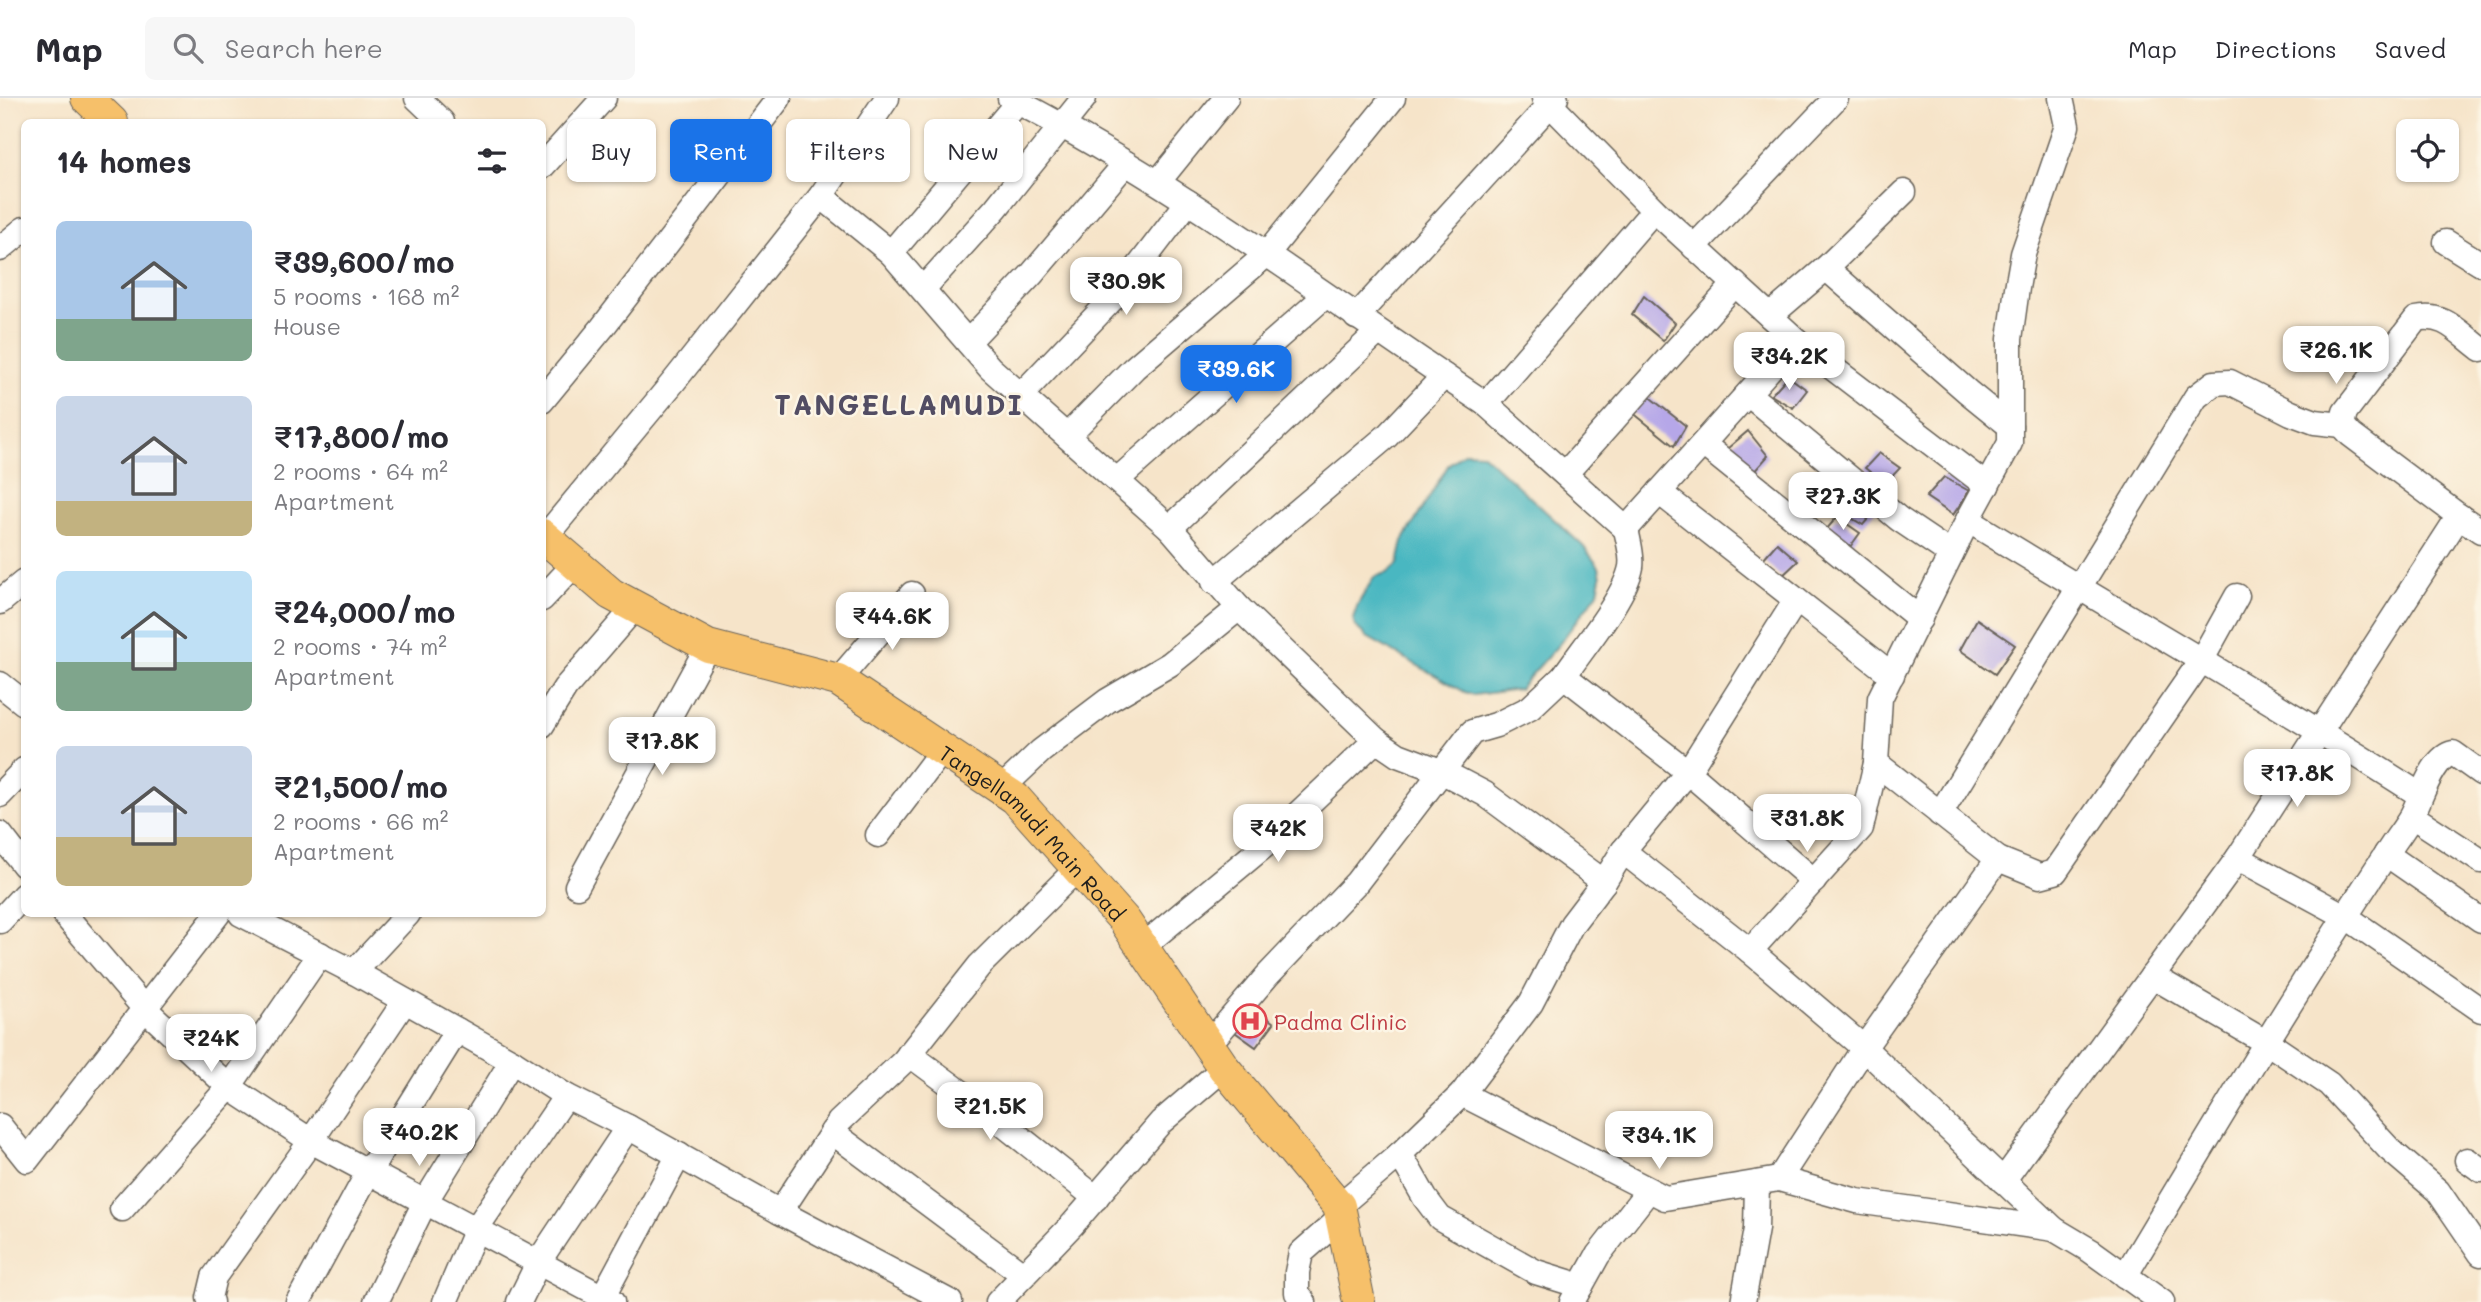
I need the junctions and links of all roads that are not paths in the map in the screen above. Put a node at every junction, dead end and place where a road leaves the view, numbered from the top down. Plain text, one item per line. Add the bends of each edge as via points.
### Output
1 (87, 98) edge
2 (604, 98) edge
3 (779, 98) edge
4 (887, 98) edge
5 (1084, 98) edge
6 (1226, 98) edge
7 (1393, 98) edge
8 (1836, 98) edge
9 (2061, 98) edge
10 (1014, 100) edge
11 (1550, 100) edge
12 (109, 119) edge
13 (1064, 125) junction
14 (546, 163) edge
15 (1126, 163) junction
16 (1158, 183) junction
17 (1904, 192) dead end
18 (821, 196) junction
19 (1188, 202) junction
20 (1654, 210) junction
21 (21, 232) edge
22 (2446, 242) dead end
23 (1694, 247) junction
24 (0, 249) edge
25 (891, 253) junction
26 (1266, 255) junction
27 (2481, 264) edge
28 (1826, 268) junction
29 (1735, 284) junction
30 (923, 289) junction
31 (1325, 296) junction
32 (1770, 316) junction
33 (1356, 317) junction
34 (1378, 332) junction
35 (1796, 340) junction
36 (968, 342) junction
37 (2481, 349) edge
38 (1444, 376) junction
39 (1748, 394) junction
40 (1021, 395) junction
41 (546, 396) edge
42 (1486, 404) junction
43 (2342, 425) junction
44 (2010, 426) junction
45 (1067, 436) junction
46 (1703, 444) junction
47 (1565, 474) junction
48 (1117, 480) junction
49 (1987, 486) junction
50 (1659, 492) junction
51 (2459, 516) junction
52 (1968, 520) junction
53 (1170, 528) junction
54 (1626, 529) junction
55 (2481, 531) edge
56 (546, 534) edge
57 (546, 538) edge
58 (1951, 554) junction
59 (576, 563) junction
60 (1214, 582) junction
61 (21, 584) edge
62 (2080, 589) junction
63 (912, 594) dead end
64 (546, 595) edge
65 (2237, 596) dead end
66 (1796, 600) junction
67 (0, 602) edge
68 (635, 607) junction
69 (1239, 608) junction
70 (1920, 618) junction
71 (708, 646) junction
72 (2201, 661) junction
73 (1892, 675) junction
74 (1564, 676) junction
75 (838, 680) junction
76 (0, 684) edge
77 (21, 701) edge
78 (546, 718) edge
79 (2321, 731) junction
80 (1376, 740) junction
81 (943, 749) junction
82 (1876, 763) junction
83 (1443, 772) junction
84 (1688, 772) junction
85 (2480, 772) edge
86 (21, 773) edge
87 (1002, 789) junction
88 (0, 795) edge
89 (2416, 805) junction
90 (1940, 814) junction
91 (0, 834) edge
92 (878, 835) dead end
93 (1623, 851) junction
94 (2386, 855) junction
95 (2238, 858) junction
96 (1998, 859) junction
97 (21, 861) edge
98 (2481, 862) edge
99 (1078, 868) junction
100 (1814, 881) junction
101 (1604, 882) junction
102 (577, 886) dead end
103 (21, 898) edge
104 (2345, 916) junction
105 (67, 917) edge
106 (216, 917) edge
107 (247, 917) edge
108 (405, 917) edge
109 (2481, 919) edge
110 (0, 921) edge
111 (1142, 947) junction
112 (1750, 951) junction
113 (320, 954) junction
114 (355, 972) junction
115 (2152, 976) junction
116 (405, 1001) junction
117 (144, 1008) junction
118 (2481, 1010) edge
119 (457, 1030) junction
120 (2266, 1042) junction
121 (1864, 1048) junction
122 (909, 1054) junction
123 (1216, 1056) junction
124 (512, 1061) junction
125 (229, 1087) junction
126 (1462, 1094) junction
127 (566, 1096) junction
128 (0, 1126) edge
129 (628, 1127) junction
130 (832, 1132) junction
131 (311, 1141) junction
132 (1400, 1154) junction
133 (679, 1155) junction
134 (368, 1173) junction
135 (1768, 1181) junction
136 (2003, 1181) junction
137 (1648, 1191) junction
138 (1096, 1198) junction
139 (425, 1202) junction
140 (122, 1209) dead end
141 (1341, 1211) junction
142 (780, 1212) junction
143 (476, 1229) junction
144 (2054, 1229) junction
145 (2481, 1254) edge
146 (539, 1261) junction
147 (1024, 1275) junction
148 (2125, 1276) junction
149 (1576, 1294) edge
150 (605, 1300) edge
151 (211, 1302) edge
152 (298, 1302) edge
153 (376, 1302) edge
154 (445, 1302) edge
155 (519, 1302) edge
156 (950, 1302) edge
157 (998, 1302) edge
158 (1304, 1302) edge
159 (1359, 1302) edge
160 (1743, 1302) edge
161 (2162, 1302) edge

1 - 12 main road
2 - 14 street
3 - 41 street
4 - 18 street
5 - 13 street
6 - 16 street
7 - 26 street
8 - 23 street
9 - 44 street via 2067,126 2023,254 2017,288 2010,338
10 - 13 street
10 - 25 street
11 - 20 street
11 - 33 street
13 - 15 street
13 - 30 street
15 - 16 street
15 - 36 street
16 - 19 street
17 - 28 street
18 - 25 street
18 - 56 street
19 - 26 street
19 - 40 street via 1119,292
20 - 23 street
20 - 42 street
21 - 24 street
22 - 27 street
23 - 29 street
25 - 30 street
26 - 31 street
26 - 45 street via 1134,368
28 - 32 street
28 - 44 street
29 - 32 street
29 - 47 street
30 - 36 street
31 - 33 street
31 - 48 street
32 - 35 street
33 - 34 street
34 - 38 street
34 - 53 street
35 - 39 street
35 - 49 street
36 - 40 street
37 - 43 street via 2444,321 2431,316 2416,319 2345,412
38 - 42 street
38 - 60 street via 1387,436
39 - 46 street
39 - 58 street via 1899,519
40 - 45 street
42 - 47 street
43 - 51 street
43 - 62 street via 2315,422 2230,383 2214,383 2196,397
44 - 49 street via 2010,443
45 - 48 street
46 - 50 street
46 - 70 street
47 - 54 street
48 - 53 street
49 - 52 street
50 - 54 street
50 - 66 street
51 - 55 street
51 - 79 street
52 - 58 street
52 - 62 street
53 - 60 street
54 - 74 street via 1631,566 1626,580
57 - 59 main road, Tangellamudi Main Road
58 - 70 street
59 - 64 street
59 - 68 main road, Tangellamudi Main Road via 611,594
60 - 69 street
61 - 67 street
62 - 72 street
62 - 90 street
63 - 75 street
65 - 72 street
66 - 73 street
66 - 84 street
68 - 71 main road, Tangellamudi Main Road
68 - 78 street via 565,688
69 - 80 street
69 - 87 street via 1170,664 1107,701 1041,751
70 - 73 street
71 - 75 main road, Tangellamudi Main Road
71 - 102 street
72 - 79 street
72 - 96 street via 2055,872 2040,876
73 - 82 street via 1880,698
74 - 83 street via 1530,708 1472,732
74 - 84 street
75 - 81 main road, Tangellamudi Main Road
76 - 77 street
79 - 89 street
79 - 95 street
80 - 83 street via 1398,755
80 - 111 street via 1264,846
81 - 87 main road, Tangellamudi Main Road
81 - 92 street
82 - 90 street
82 - 100 street via 1861,828
83 - 101 street via 1485,794
83 - 123 street via 1357,883 1267,976
84 - 93 street
84 - 100 street
85 - 89 street via 2448,754
86 - 88 street
87 - 99 main road, Tangellamudi Main Road
89 - 94 street
89 - 98 street
90 - 96 street
91 - 97 street
93 - 101 street
93 - 112 street
94 - 104 street
94 - 109 street
95 - 104 street
95 - 115 street
96 - 121 street
99 - 111 main road, Tangellamudi Main Road
99 - 122 street via 980,965
100 - 112 street
101 - 126 street via 1572,924 1531,1003
103 - 110 street
104 - 118 street
104 - 120 street
105 - 117 street
106 - 117 street
107 - 113 street
108 - 114 street
111 - 123 main road, Tangellamudi Main Road
112 - 121 street
113 - 114 street
113 - 125 street
114 - 116 street
115 - 120 street
115 - 136 street
116 - 119 street
116 - 131 street
117 - 125 street
117 - 128 street via 27,1160
119 - 124 street
119 - 134 street
120 - 145 street via 2329,1084 2389,1149 2438,1191
120 - 148 street
121 - 135 street
121 - 136 street
122 - 130 street
122 - 138 street
123 - 138 street
123 - 141 main road, Tangellamudi Main Road
124 - 127 street
124 - 139 street
125 - 131 street
125 - 140 street
126 - 132 street
126 - 137 street
127 - 129 street
127 - 143 street
129 - 133 street
129 - 146 street
130 - 142 street
130 - 147 street
131 - 134 street
131 - 151 street via 214,1277
132 - 141 street
132 - 149 street via 1440,1218
133 - 142 street
133 - 150 street
134 - 139 street
134 - 152 street
135 - 137 street via 1665,1198
135 - 144 street via 1857,1201
135 - 160 street
136 - 144 street
137 - 149 street via 1598,1255
138 - 147 street
139 - 143 street
139 - 153 street
141 - 158 street via 1301,1253 1297,1293
141 - 159 main road, Tangellamudi Main Road
142 - 156 street
143 - 146 street
143 - 154 street
144 - 148 street
146 - 150 street
146 - 155 street
147 - 157 street
148 - 161 street

